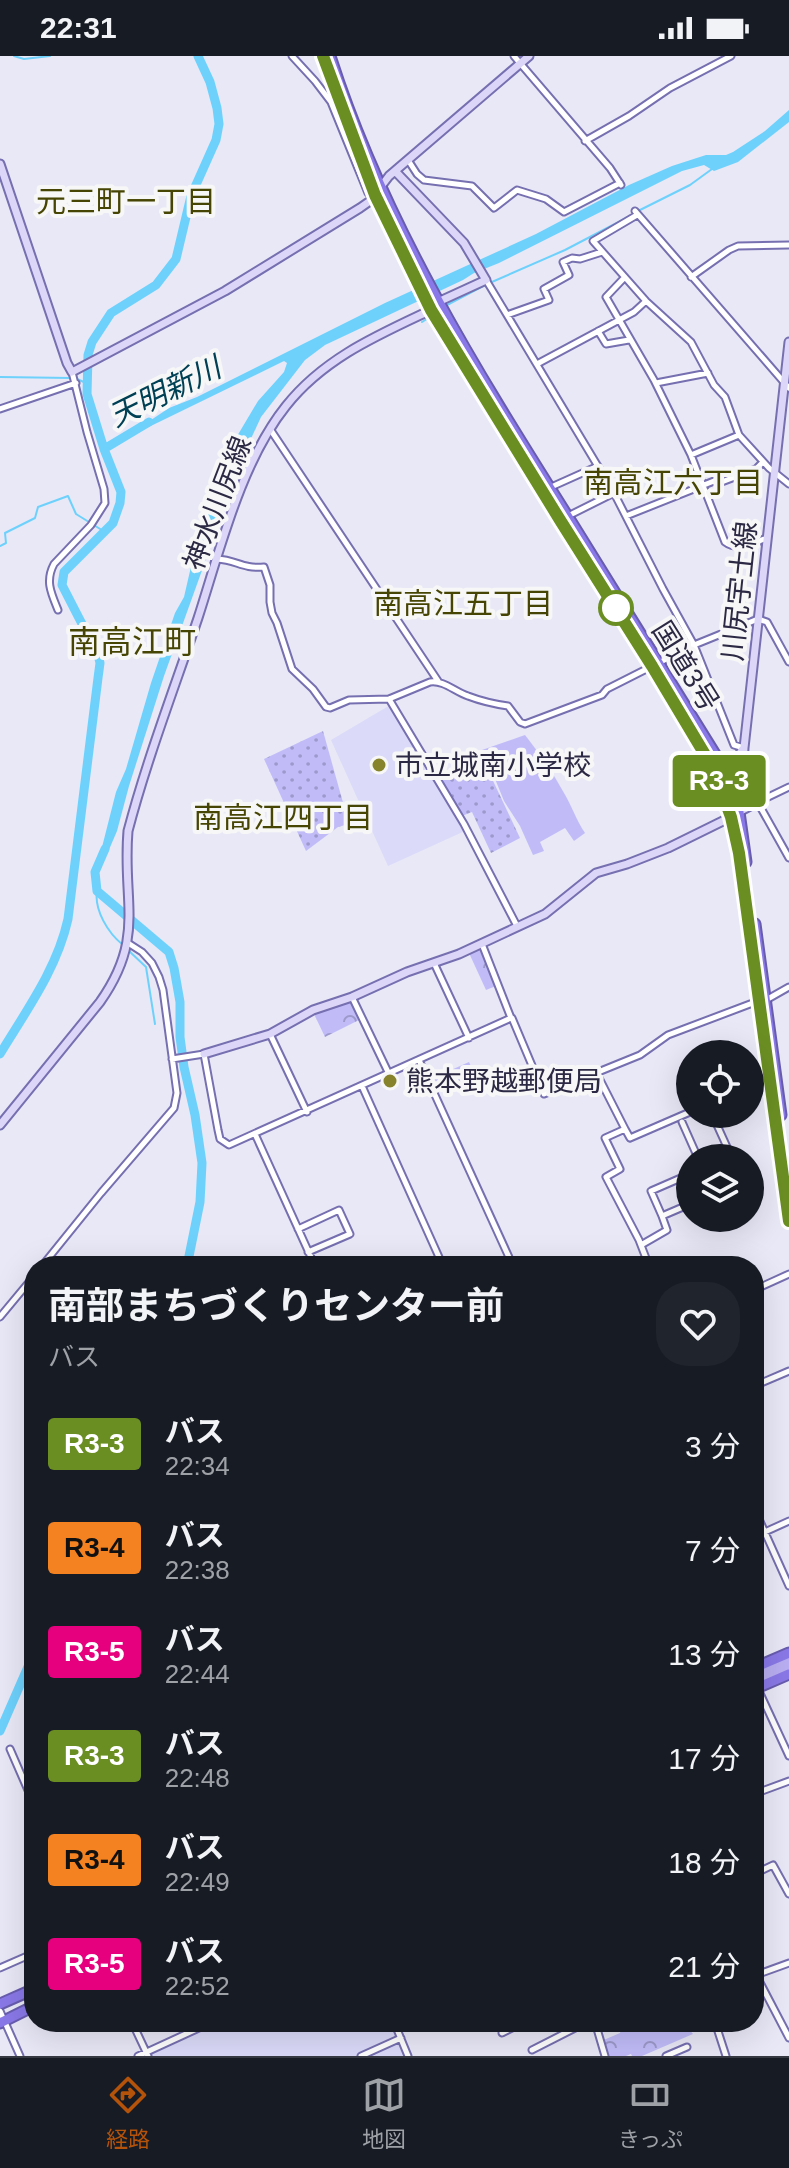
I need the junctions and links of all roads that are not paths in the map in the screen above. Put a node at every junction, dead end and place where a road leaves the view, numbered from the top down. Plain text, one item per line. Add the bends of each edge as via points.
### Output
1 (292, 56) edge
2 (323, 56) edge
3 (330, 56) edge
4 (514, 56) edge
5 (529, 56) edge
6 (731, 56) edge
7 (520, 63) junction
8 (585, 141) junction
9 (408, 160) junction
10 (0, 164) edge
11 (395, 171) junction
12 (377, 191) junction
13 (789, 245) edge
14 (602, 252) junction
15 (483, 276) junction
16 (625, 277) junction
17 (691, 277) junction
18 (646, 301) junction
19 (432, 302) junction
20 (507, 315) junction
21 (618, 319) junction
22 (598, 331) junction
23 (629, 340) junction
24 (789, 342) edge
25 (537, 364) junction
26 (76, 370) junction
27 (708, 373) junction
28 (76, 383) junction
29 (656, 383) junction
30 (787, 385) edge
31 (0, 409) edge
32 (270, 429) junction
33 (739, 435) junction
34 (691, 455) junction
35 (763, 462) junction
36 (598, 466) junction
37 (774, 473) junction
38 (789, 484) edge
39 (702, 487) junction
40 (549, 488) junction
41 (614, 493) junction
42 (626, 516) junction
43 (564, 518) junction
44 (767, 538) junction
45 (217, 559) junction
46 (58, 610) dead end
47 (758, 619) junction
48 (789, 644) edge
49 (694, 645) junction
50 (780, 647) junction
51 (789, 662) edge
52 (655, 664) junction
53 (438, 681) junction
54 (389, 699) junction
55 (744, 748) junction
56 (718, 759) junction
57 (743, 765) junction
58 (723, 781) junction
59 (742, 785) junction
60 (789, 787) edge
61 (758, 802) junction
62 (735, 814) junction
63 (789, 858) edge
64 (517, 926) junction
65 (129, 940) junction
66 (481, 943) junction
67 (434, 962) junction
68 (789, 987) edge
69 (352, 997) junction
70 (762, 1000) junction
71 (511, 1018) junction
72 (270, 1034) junction
73 (469, 1038) junction
74 (204, 1054) junction
75 (173, 1058) junction
76 (419, 1060) junction
77 (389, 1074) junction
78 (597, 1074) junction
79 (362, 1086) junction
80 (307, 1112) junction
81 (676, 1118) edge
82 (0, 1125) edge
83 (625, 1129) junction
84 (255, 1134) junction
85 (789, 1173) edge
86 (676, 1180) edge
87 (676, 1210) edge
88 (662, 1216) junction
89 (789, 1221) edge
90 (298, 1229) junction
91 (641, 1245) junction
92 (308, 1252) junction
93 (50, 1256) edge
94 (310, 1256) edge
95 (438, 1256) edge
96 (508, 1256) edge
97 (645, 1256) edge
98 (789, 1274) edge
99 (764, 1285) edge
100 (24, 1288) edge
101 (0, 1317) edge
102 (789, 1371) edge
103 (764, 1382) edge
104 (789, 1521) edge
105 (765, 1532) joint
106 (789, 1586) edge
107 (789, 1653) edge
108 (789, 1660) edge
109 (764, 1664) edge
110 (789, 1667) edge
111 (764, 1671) edge
112 (789, 1674) edge
113 (764, 1682) edge
114 (764, 1684) edge
115 (764, 1705) edge
116 (10, 1749) dead end
117 (789, 1756) edge
118 (24, 1781) edge
119 (789, 1781) edge
120 (764, 1790) edge
121 (764, 1869) edge
122 (789, 1894) edge
123 (24, 1957) edge
124 (789, 1963) edge
125 (0, 1968) edge
126 (764, 1970) edge
127 (764, 1990) edge
128 (24, 1993) edge
129 (0, 2004) edge
130 (24, 2010) edge
131 (1, 2018) edge
132 (137, 2032) edge
133 (192, 2032) edge
134 (398, 2032) edge
135 (567, 2032) edge
136 (598, 2032) edge
137 (718, 2032) edge
138 (401, 2038) junction
139 (789, 2038) edge
140 (687, 2047) dead end
141 (532, 2050) dead end
142 (147, 2054) edge
143 (20, 2056) edge
144 (138, 2056) edge
145 (361, 2056) edge
146 (408, 2056) edge
147 (605, 2056) edge
148 (666, 2056) edge
149 (726, 2056) edge

1 - 12 street via 331,102 368,193
2 - 12 highway, 国道3号
3 - 12 highway, 国道3号
4 - 7 street
5 - 7 main road
6 - 8 street
7 - 8 street
7 - 9 main road
8 - 9 street via 621,184 564,212 546,199 517,190 494,208 472,186 424,180
9 - 11 main road
10 - 26 main road via 67,363
11 - 12 main road
11 - 15 main road via 464,243
12 - 19 highway, 国道3号
12 - 26 main road via 360,208 240,282
13 - 17 street via 738,246
14 - 16 street
14 - 17 street via 593,241 636,213
14 - 20 street via 563,262 569,275 544,289 549,300
15 - 19 main road, 神水川尻線
15 - 20 street
16 - 18 street
16 - 21 street via 606,297
17 - 30 street
18 - 21 street
18 - 27 street via 691,342
19 - 32 main road, 神水川尻線 via 335,359 300,390
19 - 40 highway, 国道3号
19 - 43 highway, 国道3号
20 - 25 street
21 - 22 street
21 - 23 street
22 - 23 street via 606,344
22 - 25 street
23 - 29 street
24 - 30 main road, 川尻宇土線
25 - 36 street
26 - 28 street
27 - 29 street
27 - 33 street via 725,397
28 - 31 street
28 - 46 street via 105,503 51,569 49,588
29 - 34 street
30 - 37 main road, 川尻宇土線
32 - 45 main road, 神水川尻線
32 - 53 street
33 - 34 street
33 - 35 street
34 - 39 street
35 - 37 street
35 - 39 street
36 - 40 street
36 - 41 street
37 - 38 street
37 - 44 main road, 川尻宇土線
39 - 42 street
39 - 44 street via 725,542 741,547
40 - 43 highway, 国道3号
41 - 42 street
41 - 43 street
42 - 49 street
43 - 52 highway, 国道3号
44 - 47 main road, 川尻宇土線
45 - 54 street via 264,567 272,613 292,669 326,707 349,700
45 - 65 main road, 神水川尻線 via 128,831
47 - 49 street
47 - 50 street via 767,622
47 - 55 main road, 川尻宇土線
48 - 50 street
49 - 52 street
49 - 55 street via 734,745
50 - 51 street
52 - 53 street via 602,695 525,724 508,706 465,695
52 - 56 highway, 国道3号
52 - 58 highway, 国道3号
53 - 54 street
54 - 64 street
55 - 56 main road via 727,761
55 - 57 main road, 川尻宇土線
55 - 58 main road, 川尻宇土線
56 - 58 highway, 国道3号
57 - 58 main road via 736,777
57 - 59 main road, 川尻宇土線
58 - 62 highway, 国道3号
59 - 61 street via 748,785
59 - 62 main road, 川尻宇土線
60 - 61 street
61 - 62 main road
61 - 63 street
62 - 64 main road via 668,848 596,873 545,914
62 - 70 highway, 国道3号
64 - 66 main road
65 - 75 street via 159,977
65 - 82 main road, 神水川尻線 via 112,985
66 - 67 main road
66 - 71 street
67 - 69 main road
67 - 73 street
68 - 70 street
69 - 72 main road via 313,1010
69 - 77 street
70 - 78 street via 668,1035 640,1055
70 - 85 highway, 国道3号
70 - 89 highway, 国道3号
71 - 73 street
71 - 78 street via 544,1094
72 - 74 main road
72 - 80 street
73 - 76 street
74 - 75 street
74 - 84 street via 220,1139 229,1145
75 - 93 street via 174,1108
76 - 77 street
76 - 96 street
77 - 79 street
78 - 83 street
79 - 80 street
79 - 95 street
80 - 84 street
81 - 83 street via 630,1138
83 - 91 street via 605,1138 620,1169 606,1177
84 - 90 street
86 - 88 street via 651,1191
87 - 88 street
88 - 91 street via 667,1230
90 - 92 street
90 - 92 street via 339,1210 350,1234
91 - 97 street
92 - 94 street
98 - 99 street
100 - 101 street
102 - 103 street
104 - 105 street
105 - 106 street
107 - 109 highway
108 - 111 main road
110 - 113 main road
112 - 114 highway
115 - 117 street
116 - 118 street
119 - 120 street
121 - 122 street via 773,1865
123 - 125 street
124 - 126 street
127 - 139 street
128 - 129 highway
130 - 131 highway
131 - 143 street
132 - 142 street
133 - 142 street
134 - 138 street
135 - 141 street
136 - 147 street
137 - 149 street
138 - 145 street
138 - 146 street
140 - 148 street
142 - 144 street

